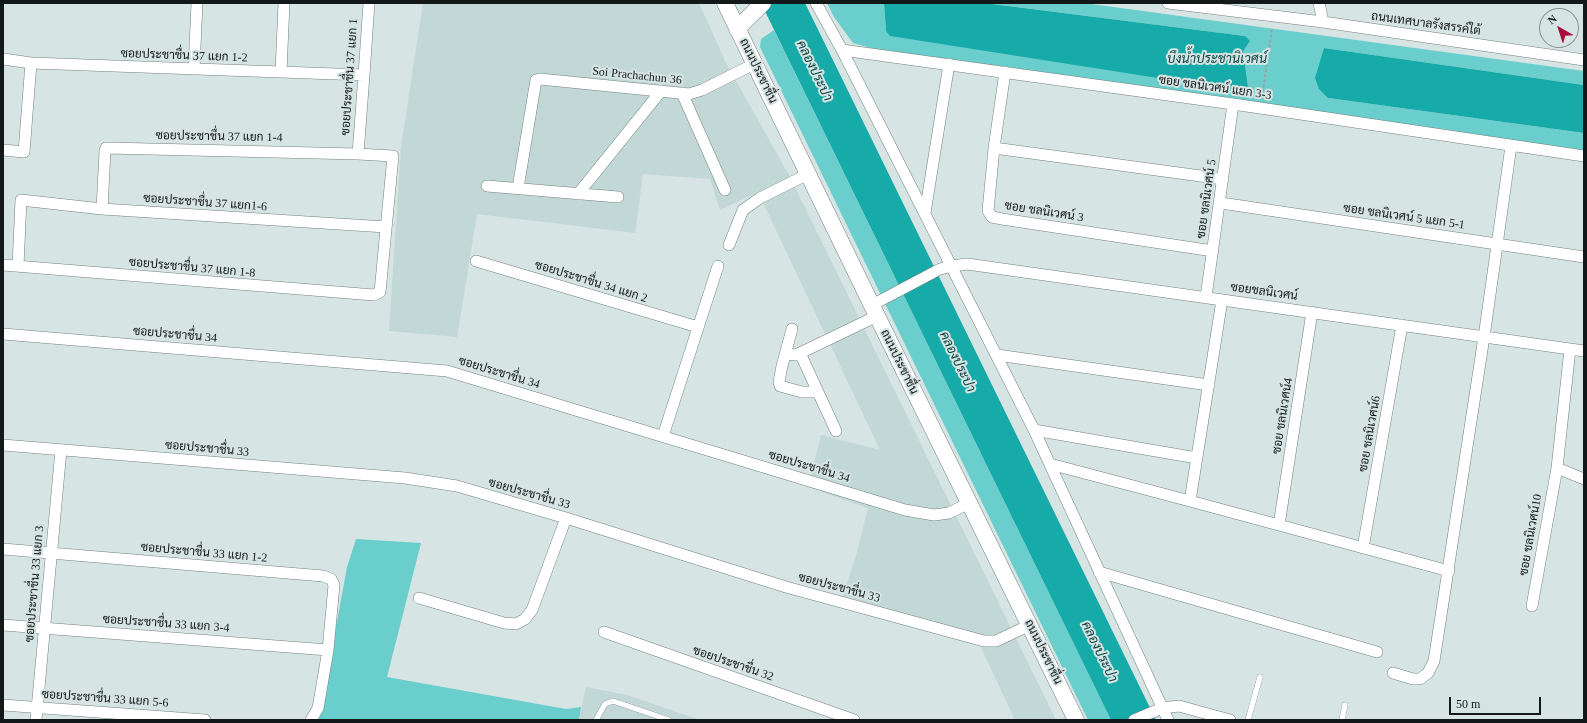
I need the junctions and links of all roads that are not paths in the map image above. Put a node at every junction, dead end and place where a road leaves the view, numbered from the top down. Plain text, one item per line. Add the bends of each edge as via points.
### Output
1 (197, 3) edge
2 (284, 3) edge
3 (368, 3) edge
4 (725, 3) edge
5 (816, 3) edge
6 (1168, 3) edge
7 (1319, 3) edge
8 (759, 6) edge
9 (1322, 22) junction
10 (737, 29) junction
11 (842, 50) junction
12 (3, 60) edge
13 (1584, 60) edge
14 (31, 63) junction
15 (754, 64) junction
16 (949, 64) junction
17 (194, 69) junction
18 (281, 72) junction
19 (1005, 72) junction
20 (364, 75) junction
21 (661, 91) junction
22 (682, 93) junction
23 (1233, 104) junction
24 (1511, 146) junction
25 (994, 148) junction
26 (3, 150) edge
27 (358, 154) junction
28 (1584, 156) edge
29 (808, 174) junction
30 (1223, 179) junction
31 (488, 186) dead end
32 (518, 188) junction
33 (725, 190) dead end
34 (578, 194) junction
35 (618, 197) dead end
36 (1221, 203) junction
37 (102, 209) junction
38 (925, 213) junction
39 (386, 227) junction
40 (1497, 244) junction
41 (729, 245) dead end
42 (1213, 251) junction
43 (1584, 257) edge
44 (476, 261) dead end
45 (3, 265) edge
46 (18, 266) junction
47 (718, 266) dead end
48 (952, 266) junction
49 (1206, 297) junction
50 (1222, 300) junction
51 (874, 311) junction
52 (1312, 312) junction
53 (1402, 325) junction
54 (698, 327) junction
55 (792, 328) dead end
56 (3, 334) edge
57 (1484, 337) junction
58 (1570, 349) junction
59 (1584, 351) edge
60 (800, 353) junction
61 (785, 354) junction
62 (997, 355) junction
63 (1209, 385) junction
64 (818, 392) junction
65 (1034, 430) junction
66 (836, 431) dead end
67 (663, 436) junction
68 (3, 446) edge
69 (61, 450) junction
70 (1197, 458) junction
71 (1050, 464) junction
72 (1556, 468) junction
73 (1584, 479) edge
74 (1190, 500) junction
75 (969, 503) junction
76 (566, 518) junction
77 (1279, 525) junction
78 (1363, 548) junction
79 (3, 550) edge
80 (51, 553) junction
81 (1449, 571) junction
82 (1099, 572) junction
83 (419, 598) dead end
84 (1532, 606) dead end
85 (3, 625) edge
86 (1030, 625) junction
87 (44, 628) junction
88 (604, 632) dead end
89 (328, 650) junction
90 (1377, 652) dead end
91 (1393, 673) dead end
92 (1260, 677) dead end
93 (3, 705) edge
94 (1346, 705) dead end
95 (37, 707) junction
96 (1158, 709) junction
97 (36, 720) edge
98 (205, 720) edge
99 (311, 720) edge
100 (596, 720) edge
101 (668, 720) edge
102 (854, 720) edge
103 (1076, 720) edge
104 (1134, 720) edge
105 (1168, 720) edge
106 (1230, 720) edge
107 (1248, 720) edge
108 (1342, 720) edge

1 - 17 street
2 - 18 street
3 - 20 street, ซอยประชาชื่น 37 แยก 1
4 - 10 main road, ถนนประชาชื่น
5 - 11 street
6 - 9 street, ถนนเทศบาลรังสรรค์ใต้
7 - 9 street
8 - 10 main road
9 - 13 street, ถนนเทศบาลรังสรรค์ใต้
10 - 15 main road, ถนนประชาชื่น
11 - 16 street, ซอย ชลนิเวศน์ แยก 3-3
11 - 38 street
12 - 14 street, ซอยประชาชื่น 37 แยก 1-2
14 - 17 street, ซอยประชาชื่น 37 แยก 1-2
14 - 26 street via 24,152
15 - 22 street, Soi Prachachun 36 via 702,90 689,94
15 - 29 main road, ถนนประชาชื่น
16 - 19 street, ซอย ชลนิเวศน์ แยก 3-3
16 - 38 street
17 - 18 street, ซอยประชาชื่น 37 แยก 1-2
18 - 20 street, ซอยประชาชื่น 37 แยก 1-2
19 - 23 street, ซอย ชลนิเวศน์ แยก 3-3
19 - 25 street, ซอย ชลนิเวศน์ 3
20 - 27 street, ซอยประชาชื่น 37 แยก 1
21 - 22 street, Soi Prachachun 36
21 - 32 street, Soi Prachachun 36 via 536,80
21 - 34 street
22 - 33 street
23 - 24 street, ซอย ชลนิเวศน์ แยก 3-3
23 - 30 street, ซอย ชลนิเวศน์ 5
24 - 28 street, ซอย ชลนิเวศน์ แยก 3-3
24 - 40 street
25 - 30 street
25 - 42 street, ซอย ชลนิเวศน์ 3 via 988,211 992,216
27 - 37 street, ซอยประชาชื่น 37 แยก 1-4 via 106,148
27 - 39 street, ซอยประชาชื่น 37 แยก 1-4 via 393,156
29 - 41 street via 760,198 743,210
29 - 51 main road, ถนนประชาชื่น
30 - 36 street, ซอย ชลนิเวศน์ 5
31 - 32 street
32 - 34 street
34 - 35 street
36 - 40 street, ซอย ชลนิเวศน์ 5 แยก 5-1
36 - 42 street, ซอย ชลนิเวศน์ 5
37 - 39 street, ซอยประชาชื่น 37 แยก1-6
37 - 46 street, ซอยประชาชื่น 37 แยก1-6 via 22,200
38 - 48 street
39 - 46 street, ซอยประชาชื่น 37 แยก 1-8 via 380,292 374,295
40 - 43 street, ซอย ชลนิเวศน์ 5 แยก 5-1
40 - 57 street
42 - 49 street, ซอย ชลนิเวศน์ 5
44 - 54 street, ซอยประชาชื่น 34 แยก 2
45 - 46 street, ซอยประชาชื่น 37 แยก 1-8
47 - 54 street
48 - 49 street, ซอยชลนิเวศน์ via 967,264
48 - 51 street, ซอยชลนิเวศน์ via 896,293
48 - 62 street
49 - 50 street, ซอยชลนิเวศน์
50 - 52 street, ซอยชลนิเวศน์
50 - 63 street
51 - 60 street, ซอยชลนิเวศน์
51 - 75 main road, ถนนประชาชื่น
52 - 53 street, ซอยชลนิเวศน์
52 - 77 street, ซอย ชลนิเวศน์4
53 - 57 street, ซอยชลนิเวศน์
53 - 78 street, ซอย ชลนิเวศน์6
54 - 67 street
55 - 61 street
56 - 67 street, ซอยประชาชื่น 34 via 447,371
57 - 58 street, ซอยชลนิเวศน์
57 - 81 street
58 - 59 street, ซอยชลนิเวศน์
58 - 72 street, ซอย ชลนิเวศน์10
60 - 61 street
60 - 64 street
61 - 64 street via 780,386 802,392
62 - 63 street
62 - 65 street
63 - 70 street
64 - 66 street
65 - 70 street
65 - 71 street
67 - 75 street, ซอยประชาชื่น 34 via 905,510 934,514 949,513
68 - 69 street, ซอยประชาชื่น 33
69 - 76 street, ซอยประชาชื่น 33 via 405,478 457,486
69 - 80 street, ซอยประชาชื่น 33 แยก 3
70 - 74 street
71 - 74 street
71 - 82 street
72 - 73 street
72 - 84 street, ซอย ชลนิเวศน์10
74 - 77 street
75 - 86 main road, ถนนประชาชื่น
76 - 83 street via 532,610 525,619 516,624 504,623
76 - 86 street, ซอยประชาชื่น 33 via 786,587 984,641 996,641
77 - 78 street
78 - 81 street
79 - 80 street, ซอยประชาชื่น 33 แยก 1-2
80 - 87 street, ซอยประชาชื่น 33 แยก 3
80 - 89 street, ซอยประชาชื่น 33 แยก 1-2 via 323,576 331,579 334,585
81 - 91 street via 1434,662 1428,673 1420,679 1412,679
82 - 90 street
82 - 96 street
85 - 87 street, ซอยประชาชื่น 33 แยก 3-4
86 - 103 main road, ถนนประชาชื่น
87 - 89 street, ซอยประชาชื่น 33 แยก 3-4
87 - 95 street, ซอยประชาชื่น 33 แยก 3
88 - 102 street, ซอยประชาชื่น 32
89 - 99 street via 318,708
92 - 107 lane
93 - 95 street, ซอยประชาชื่น 33 แยก 5-6
94 - 108 lane
95 - 97 street, ซอยประชาชื่น 33 แยก 3
95 - 98 street, ซอยประชาชื่น 33 แยก 5-6
96 - 104 street
96 - 105 street
96 - 106 street via 1179,706
100 - 101 lane via 605,704 613,701

